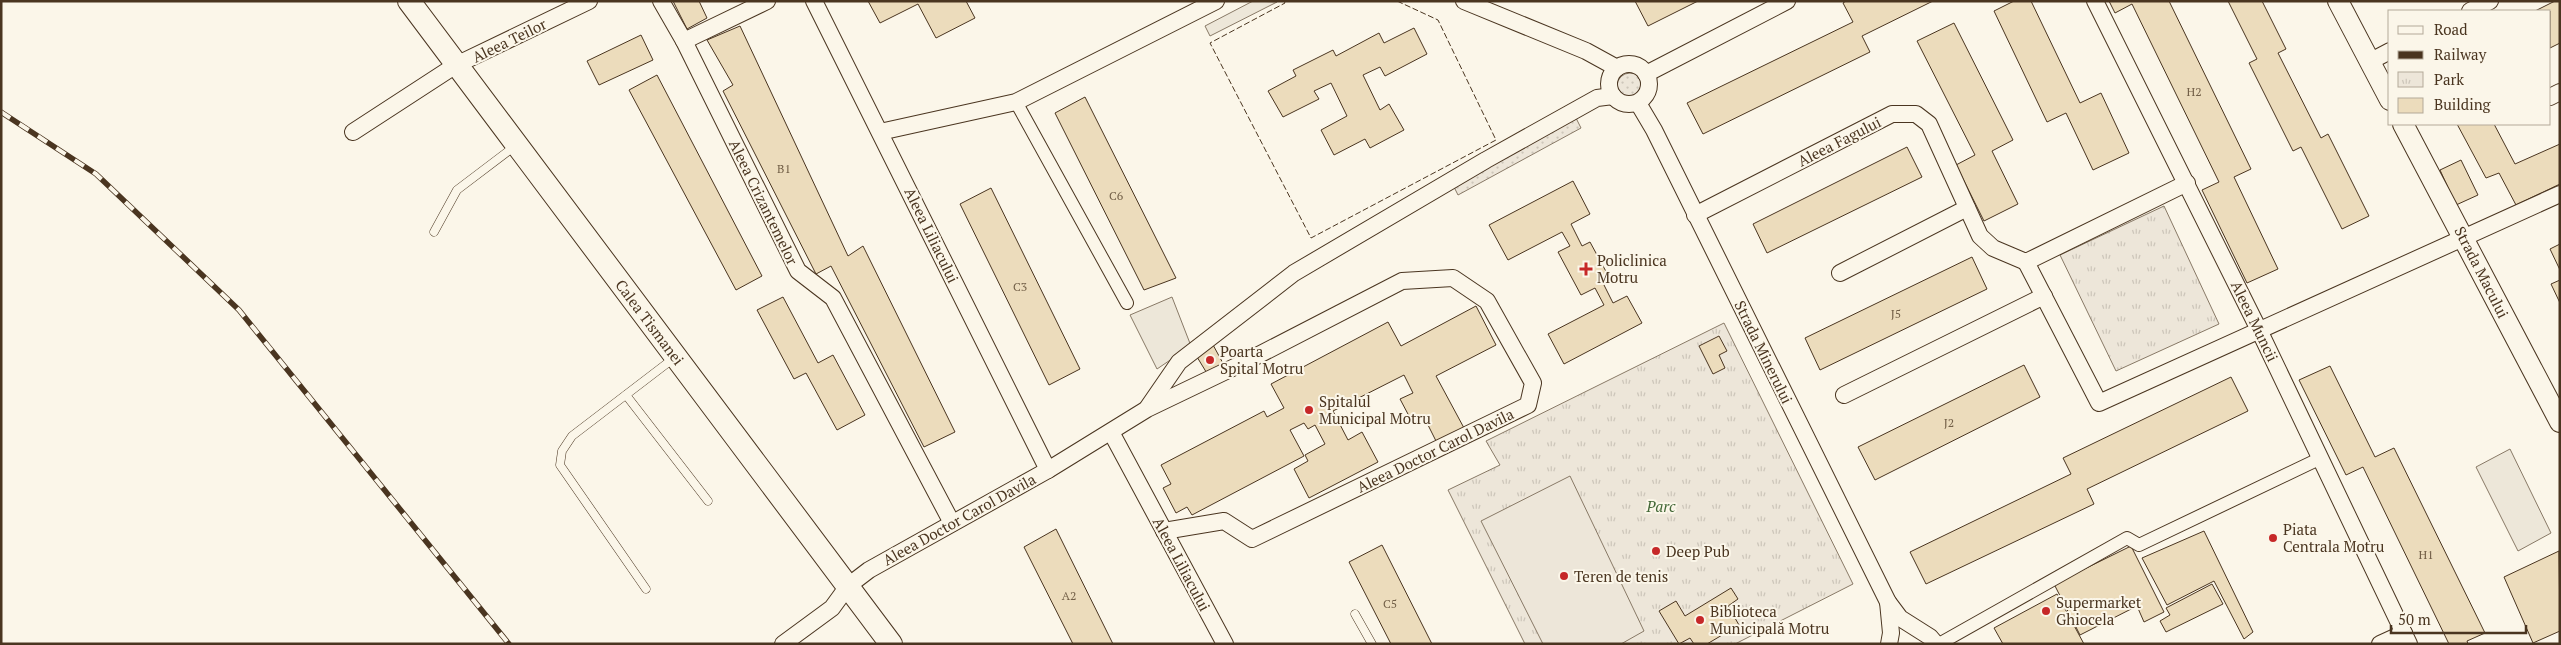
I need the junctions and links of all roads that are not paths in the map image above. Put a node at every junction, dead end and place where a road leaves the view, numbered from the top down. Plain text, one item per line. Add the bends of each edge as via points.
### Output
1 (409, 1) edge
2 (589, 1) edge
3 (662, 1) edge
4 (767, 1) edge
5 (814, 1) edge
6 (1216, 1) edge
7 (1464, 1) edge
8 (1787, 1) edge
9 (2095, 1) edge
10 (2338, 1) edge
11 (684, 41) junction
12 (2388, 52) edge
13 (2369, 62) junction
14 (456, 65) junction
15 (1617, 68) junction
16 (1646, 74) junction
17 (1613, 96) junction
18 (2388, 96) edge
19 (1016, 102) junction
20 (1638, 103) junction
21 (2404, 125) edge
22 (353, 132) dead end
23 (880, 132) junction
24 (517, 145) junction
25 (2187, 183) junction
26 (2560, 194) edge
27 (1967, 208) junction
28 (1696, 215) junction
29 (434, 232) dead end
30 (2465, 239) junction
31 (2026, 262) junction
32 (1840, 273) dead end
33 (2044, 296) junction
34 (1127, 303) dead end
35 (2260, 332) junction
36 (676, 357) junction
37 (626, 395) junction
38 (1844, 395) dead end
39 (1147, 409) junction
40 (2560, 422) edge
41 (1111, 432) junction
42 (2321, 458) junction
43 (1048, 470) junction
44 (708, 501) dead end
45 (952, 523) junction
46 (1164, 531) junction
47 (848, 586) junction
48 (646, 589) dead end
49 (1888, 602) junction
50 (1355, 614) dead end
51 (2407, 638) edge
52 (783, 644) edge
53 (891, 644) edge
54 (1225, 644) edge
55 (1372, 644) edge
56 (1889, 644) edge
57 (1937, 644) edge
58 (2380, 644) edge

1 - 14 main road, Calea Tismanei
2 - 14 street, Aleea Teilor
3 - 11 street, Aleea Crizantemelor
4 - 11 street
5 - 23 street, Aleea Liliacului
6 - 19 street
7 - 15 street via 1586,51
8 - 16 street
9 - 25 street, Aleea Muncii
10 - 13 street
11 - 45 street, Aleea Crizantemelor via 798,271 833,298
12 - 13 street
13 - 18 street
14 - 22 street, Aleea Teilor
14 - 24 main road, Calea Tismanei
15 - 16 street via 1636,65
15 - 17 street via 1609,80
16 - 20 street via 1649,89
17 - 20 street via 1622,103
17 - 39 street, Aleea Doctor Carol Davila via 1596,98 1294,272 1179,362
19 - 23 street
19 - 34 street
20 - 28 street, Strada Minerului
21 - 30 street, Strada Macului
23 - 43 street, Aleea Liliacului
24 - 29 lane via 457,190
24 - 36 main road, Calea Tismanei
25 - 31 street
25 - 35 street, Aleea Muncii
26 - 30 street
27 - 28 street, Aleea Fagului via 1929,124 1916,114 1892,114
27 - 31 street, Aleea Fagului via 1980,236 1993,248
27 - 32 street
28 - 49 street, Strada Minerului
30 - 35 street
30 - 40 street, Strada Macului
31 - 33 street
33 - 35 street via 2099,403
33 - 38 street
35 - 42 street, Aleea Muncii
36 - 37 lane
36 - 47 main road, Calea Tismanei
37 - 44 lane
37 - 48 lane via 572,436 562,451 560,465
39 - 41 street, Aleea Doctor Carol Davila
39 - 46 street, Aleea Doctor Carol Davila via 1402,281 1453,278 1487,301 1533,383 1528,405 1252,539 1224,521
41 - 43 street, Aleea Doctor Carol Davila
41 - 46 street, Aleea Liliacului
42 - 51 street, Aleea Muncii
42 - 57 street via 2139,545 2127,538
43 - 45 street, Aleea Doctor Carol Davila
45 - 47 street, Aleea Doctor Carol Davila via 868,570
46 - 54 street, Aleea Liliacului
47 - 52 street, Aleea Doctor Carol Davila via 832,608
47 - 53 main road, Calea Tismanei
49 - 56 street, Strada Minerului
49 - 57 street, Strada Minerului via 1900,618
50 - 55 lane
51 - 58 street

